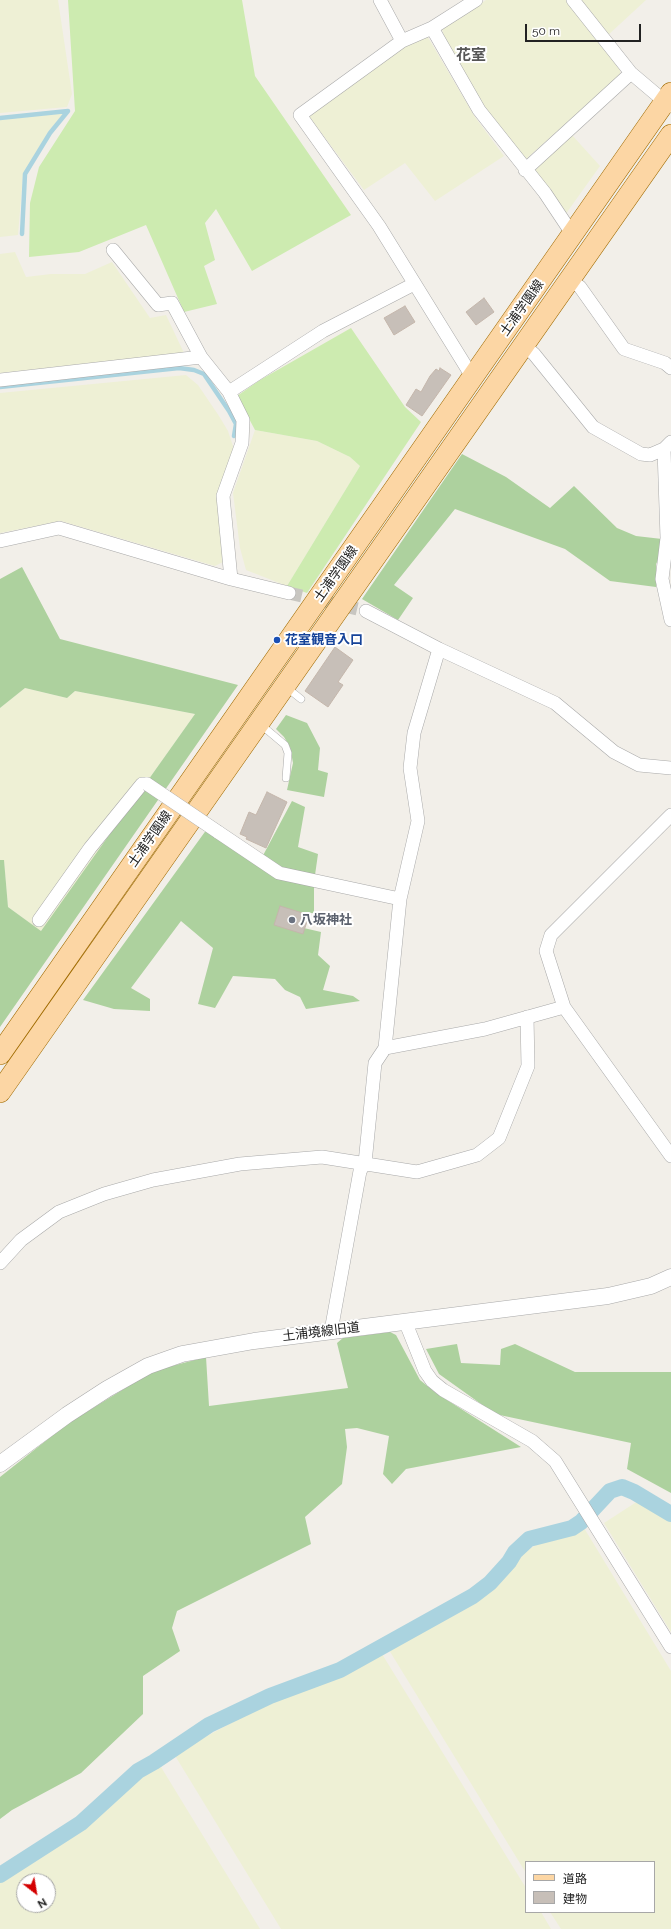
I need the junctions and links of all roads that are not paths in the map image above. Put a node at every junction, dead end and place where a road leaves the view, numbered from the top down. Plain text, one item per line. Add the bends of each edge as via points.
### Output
1 (380, 0) edge
2 (476, 0) edge
3 (573, 0) edge
4 (432, 28) junction
5 (402, 41) junction
6 (631, 73) junction
7 (669, 101) edge
8 (671, 135) edge
9 (525, 170) junction
10 (573, 235) junction
11 (114, 250) dead end
12 (570, 280) junction
13 (414, 284) junction
14 (522, 345) junction
15 (201, 357) junction
16 (671, 368) edge
17 (473, 378) junction
18 (0, 380) edge
19 (229, 392) junction
20 (667, 445) edge
21 (0, 541) edge
22 (667, 567) edge
23 (231, 579) junction
24 (289, 593) tunnel mouth
25 (366, 611) tunnel mouth
26 (671, 620) edge
27 (439, 649) junction
28 (266, 674) junction
29 (284, 686) junction
30 (301, 699) dead end
31 (258, 723) junction
32 (671, 768) edge
33 (286, 778) dead end
34 (671, 815) edge
35 (400, 899) junction
36 (40, 920) dead end
37 (564, 1007) junction
38 (527, 1017) junction
39 (385, 1048) junction
40 (0, 1054) edge
41 (0, 1092) edge
42 (671, 1156) edge
43 (365, 1163) junction
44 (0, 1263) edge
45 (671, 1277) edge
46 (405, 1321) junction
47 (331, 1331) junction
48 (0, 1464) edge
49 (671, 1647) edge

1 - 5 street
2 - 4 street
3 - 6 street
4 - 5 street
4 - 9 street via 479,110
5 - 13 street via 300,115 379,226
6 - 7 street
6 - 9 street
7 - 10 main road, 土浦学園線
8 - 12 main road, 土浦学園線
9 - 10 street
10 - 17 main road, 土浦学園線
11 - 15 street via 158,305 172,303
12 - 14 main road, 土浦学園線
12 - 16 street via 580,287 624,349 665,363
13 - 17 street
13 - 19 street via 323,331
14 - 20 street via 534,354 594,427 641,454 650,455
14 - 29 main road, 土浦学園線
15 - 18 street
15 - 19 street
17 - 28 main road, 土浦学園線
19 - 23 street via 243,420 242,443 224,496
20 - 22 street
21 - 23 street via 59,528
22 - 26 street via 662,579
23 - 24 street
25 - 27 street
27 - 32 street via 555,703 620,755 639,765
27 - 35 street via 414,733 410,768 418,821
28 - 29 street
28 - 40 main road, 土浦学園線
29 - 30 lane
29 - 31 main road, 土浦学園線
31 - 33 lane via 285,745 288,753
31 - 41 main road, 土浦学園線
34 - 37 street via 551,935 546,951
35 - 36 street, bridge via 279,873 147,784 142,784 90,848
35 - 39 street
37 - 38 street
37 - 42 street
38 - 39 street via 485,1029
38 - 43 street via 528,1066 499,1138 477,1156 417,1172
39 - 43 street via 375,1063
43 - 44 street via 322,1158 247,1163 153,1180 104,1194 60,1212 21,1240
43 - 47 street via 360,1171
45 - 46 street, 土浦境線旧道 via 651,1286 608,1296
46 - 47 street, 土浦境線旧道
46 - 49 street via 425,1371 432,1381 443,1390 532,1441 555,1461
47 - 48 street, 土浦境線旧道 via 182,1354 148,1366 67,1415

